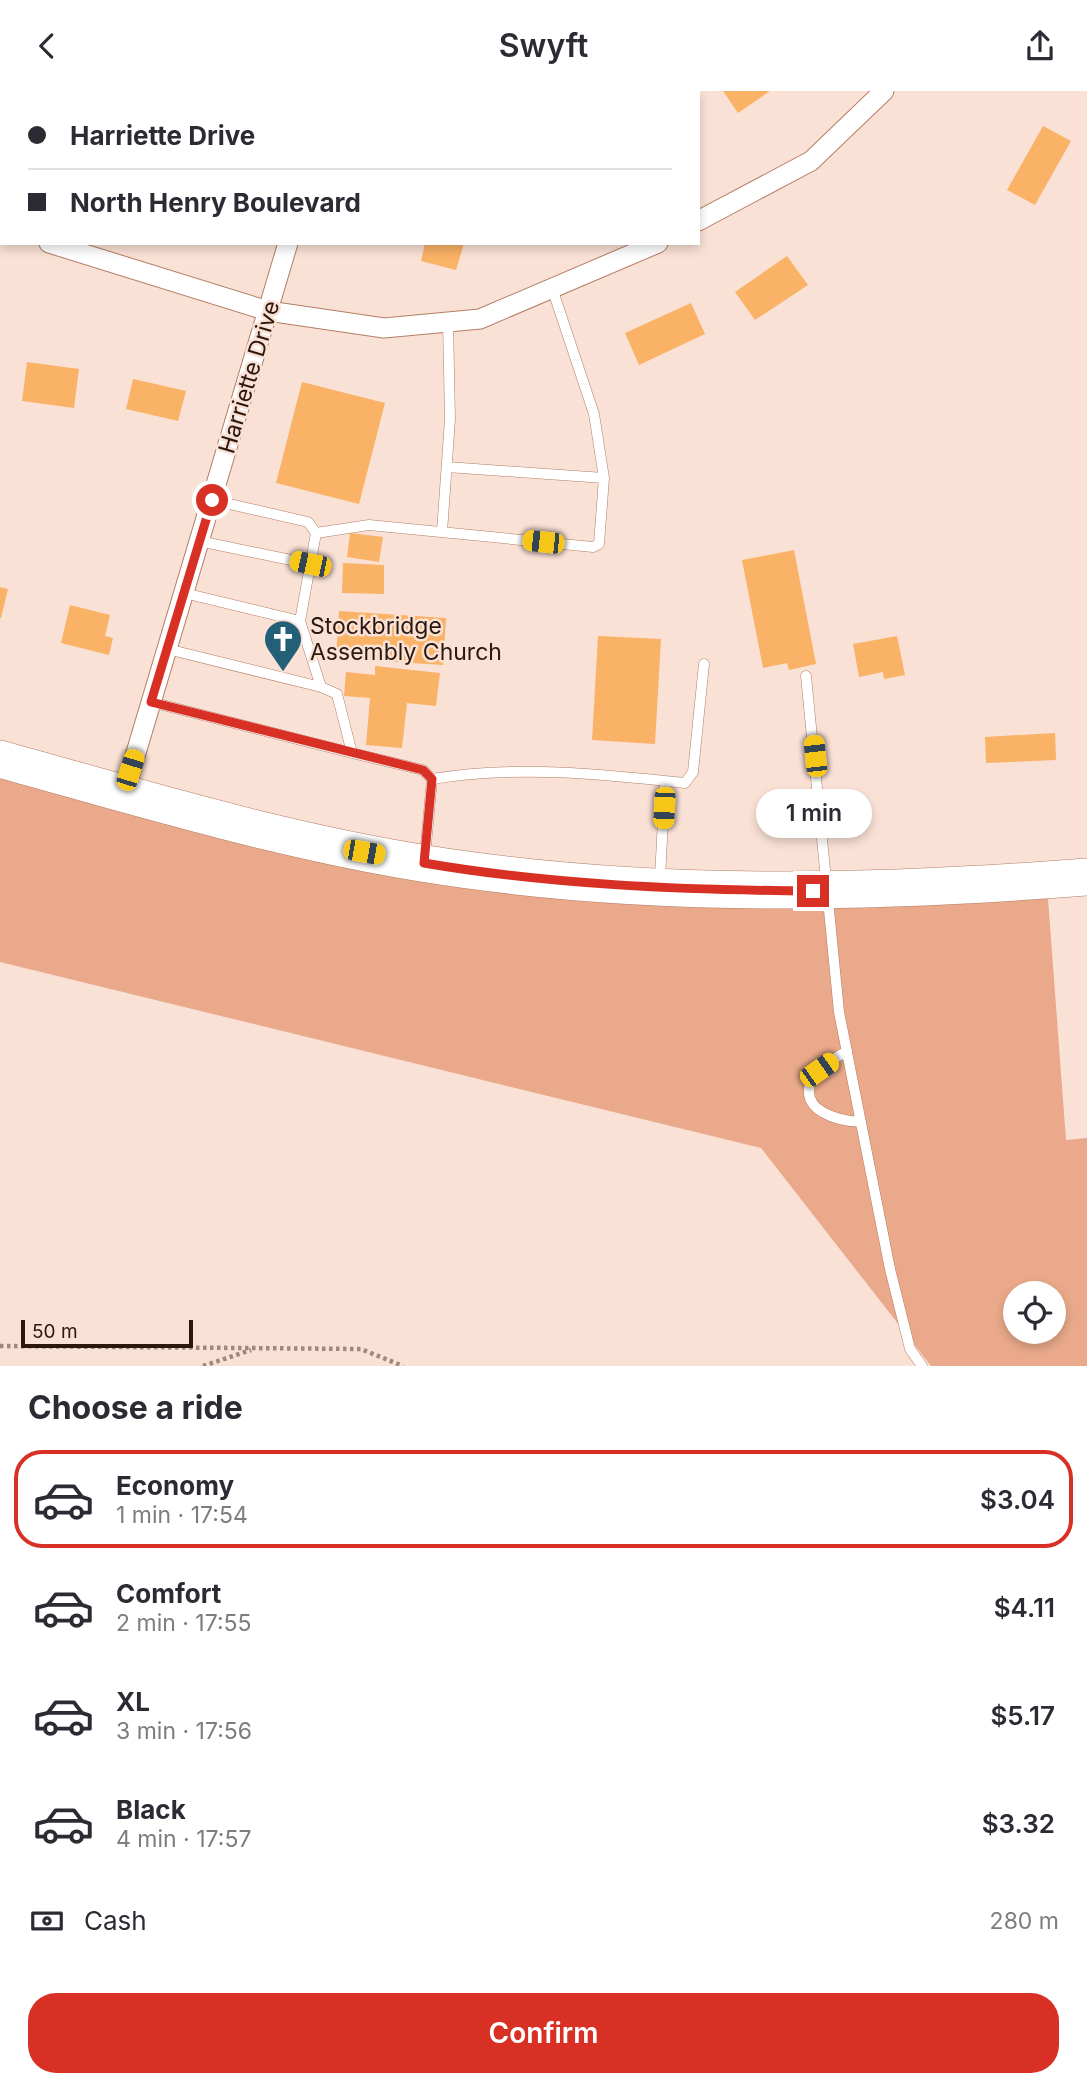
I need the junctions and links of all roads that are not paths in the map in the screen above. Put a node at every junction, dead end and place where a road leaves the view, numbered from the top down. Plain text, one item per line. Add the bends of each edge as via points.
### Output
1 (884, 91) edge
2 (700, 220) edge
3 (54, 245) edge
4 (287, 245) edge
5 (653, 245) edge
6 (552, 288) junction
7 (268, 311) junction
8 (448, 322) junction
9 (447, 467) junction
10 (604, 478) junction
11 (212, 500) junction
12 (442, 532) junction
13 (316, 533) junction
14 (199, 541) junction
15 (310, 564) junction
16 (184, 593) junction
17 (300, 621) junction
18 (167, 649) junction
19 (704, 664) dead end
20 (806, 675) dead end
21 (321, 687) junction
22 (151, 702) junction
23 (352, 753) junction
24 (0, 759) edge
25 (432, 779) junction
26 (665, 781) junction
27 (124, 793) junction
28 (424, 863) junction
29 (1087, 877) edge
30 (659, 887) junction
31 (830, 891) junction
32 (847, 1051) junction
33 (861, 1122) junction
34 (922, 1366) edge

1 - 2 street via 811,161
3 - 7 street
4 - 7 street, Harriette Drive
5 - 6 street
6 - 8 street via 480,319
6 - 10 lane via 594,414
7 - 8 street via 384,328
7 - 11 street, Harriette Drive
8 - 9 lane
9 - 10 lane
9 - 12 lane
10 - 12 lane via 599,544 593,547
11 - 13 lane via 308,522
11 - 14 street, Harriette Drive
12 - 13 lane via 369,525
13 - 15 lane
14 - 15 lane
14 - 16 street, Harriette Drive
15 - 17 lane
16 - 17 lane
16 - 18 street, Harriette Drive
17 - 21 lane
18 - 21 lane
18 - 22 street, Harriette Drive
19 - 26 lane via 693,772 685,783
20 - 31 lane
21 - 23 lane via 337,694
22 - 23 lane
22 - 27 street, Harriette Drive
23 - 25 lane via 423,770
24 - 27 highway
25 - 26 lane via 477,771 571,772
25 - 28 lane
26 - 30 lane
27 - 28 highway via 265,832
28 - 30 highway via 527,878
29 - 31 highway
30 - 31 highway
31 - 32 lane via 839,1012
32 - 33 lane
32 - 33 lane via 819,1070 809,1091 815,1106 829,1117
33 - 34 lane via 890,1269 910,1349

